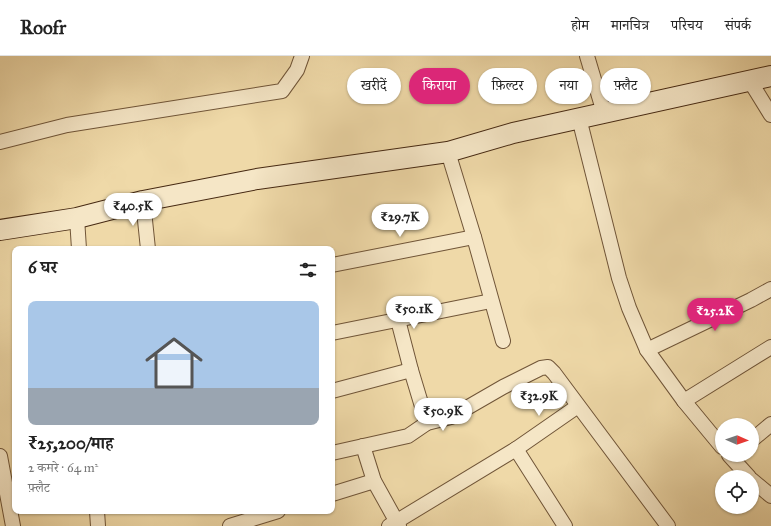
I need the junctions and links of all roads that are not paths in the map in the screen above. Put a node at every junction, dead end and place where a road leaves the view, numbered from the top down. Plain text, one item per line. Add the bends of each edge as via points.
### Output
1 (302, 56) edge
2 (587, 56) edge
3 (771, 76) edge
4 (750, 81) junction
5 (604, 113) junction
6 (771, 115) edge
7 (579, 118) junction
8 (0, 142) edge
9 (448, 152) junction
10 (142, 201) junction
11 (77, 218) junction
12 (0, 230) edge
13 (474, 237) junction
14 (78, 246) edge
15 (148, 246) edge
16 (335, 264) edge
17 (771, 289) edge
18 (491, 301) junction
19 (398, 320) junction
20 (335, 332) edge
21 (502, 341) dead end
22 (771, 348) edge
23 (647, 350) junction
24 (411, 370) junction
25 (335, 390) edge
26 (684, 401) junction
27 (578, 406) junction
28 (427, 423) junction
29 (771, 424) edge
30 (759, 434) edge
31 (715, 439) edge
32 (362, 446) junction
33 (516, 449) junction
34 (335, 452) edge
35 (0, 456) edge
36 (736, 462) edge
37 (743, 470) edge
38 (374, 481) junction
39 (759, 486) edge
40 (335, 493) edge
41 (771, 496) edge
42 (12, 505) edge
43 (13, 514) edge
44 (97, 514) edge
45 (268, 514) edge
46 (560, 524) edge
47 (395, 525) edge
48 (13, 526) edge
49 (98, 526) edge
50 (230, 526) edge
51 (668, 526) edge

1 - 8 street via 297,70 282,91 67,125
2 - 5 street
3 - 4 street
4 - 5 street
4 - 6 street
5 - 7 street
7 - 9 street via 513,133
7 - 23 street via 619,278
9 - 10 street via 257,179
9 - 13 street
10 - 11 street
10 - 15 street
11 - 12 street
11 - 14 street
13 - 16 street
13 - 18 street
17 - 23 street
18 - 19 street
18 - 21 street
19 - 20 street
19 - 24 street
22 - 26 street
23 - 26 street
24 - 25 street
24 - 28 street
26 - 31 street
27 - 28 street via 554,373 544,367 503,386 451,417
27 - 33 street
27 - 51 street
28 - 32 street via 408,436
29 - 30 street
32 - 34 street
32 - 38 street
33 - 46 street
33 - 47 street
35 - 42 street
36 - 37 street
38 - 40 street
38 - 47 street
39 - 41 street
43 - 48 street
44 - 49 street
45 - 50 street

